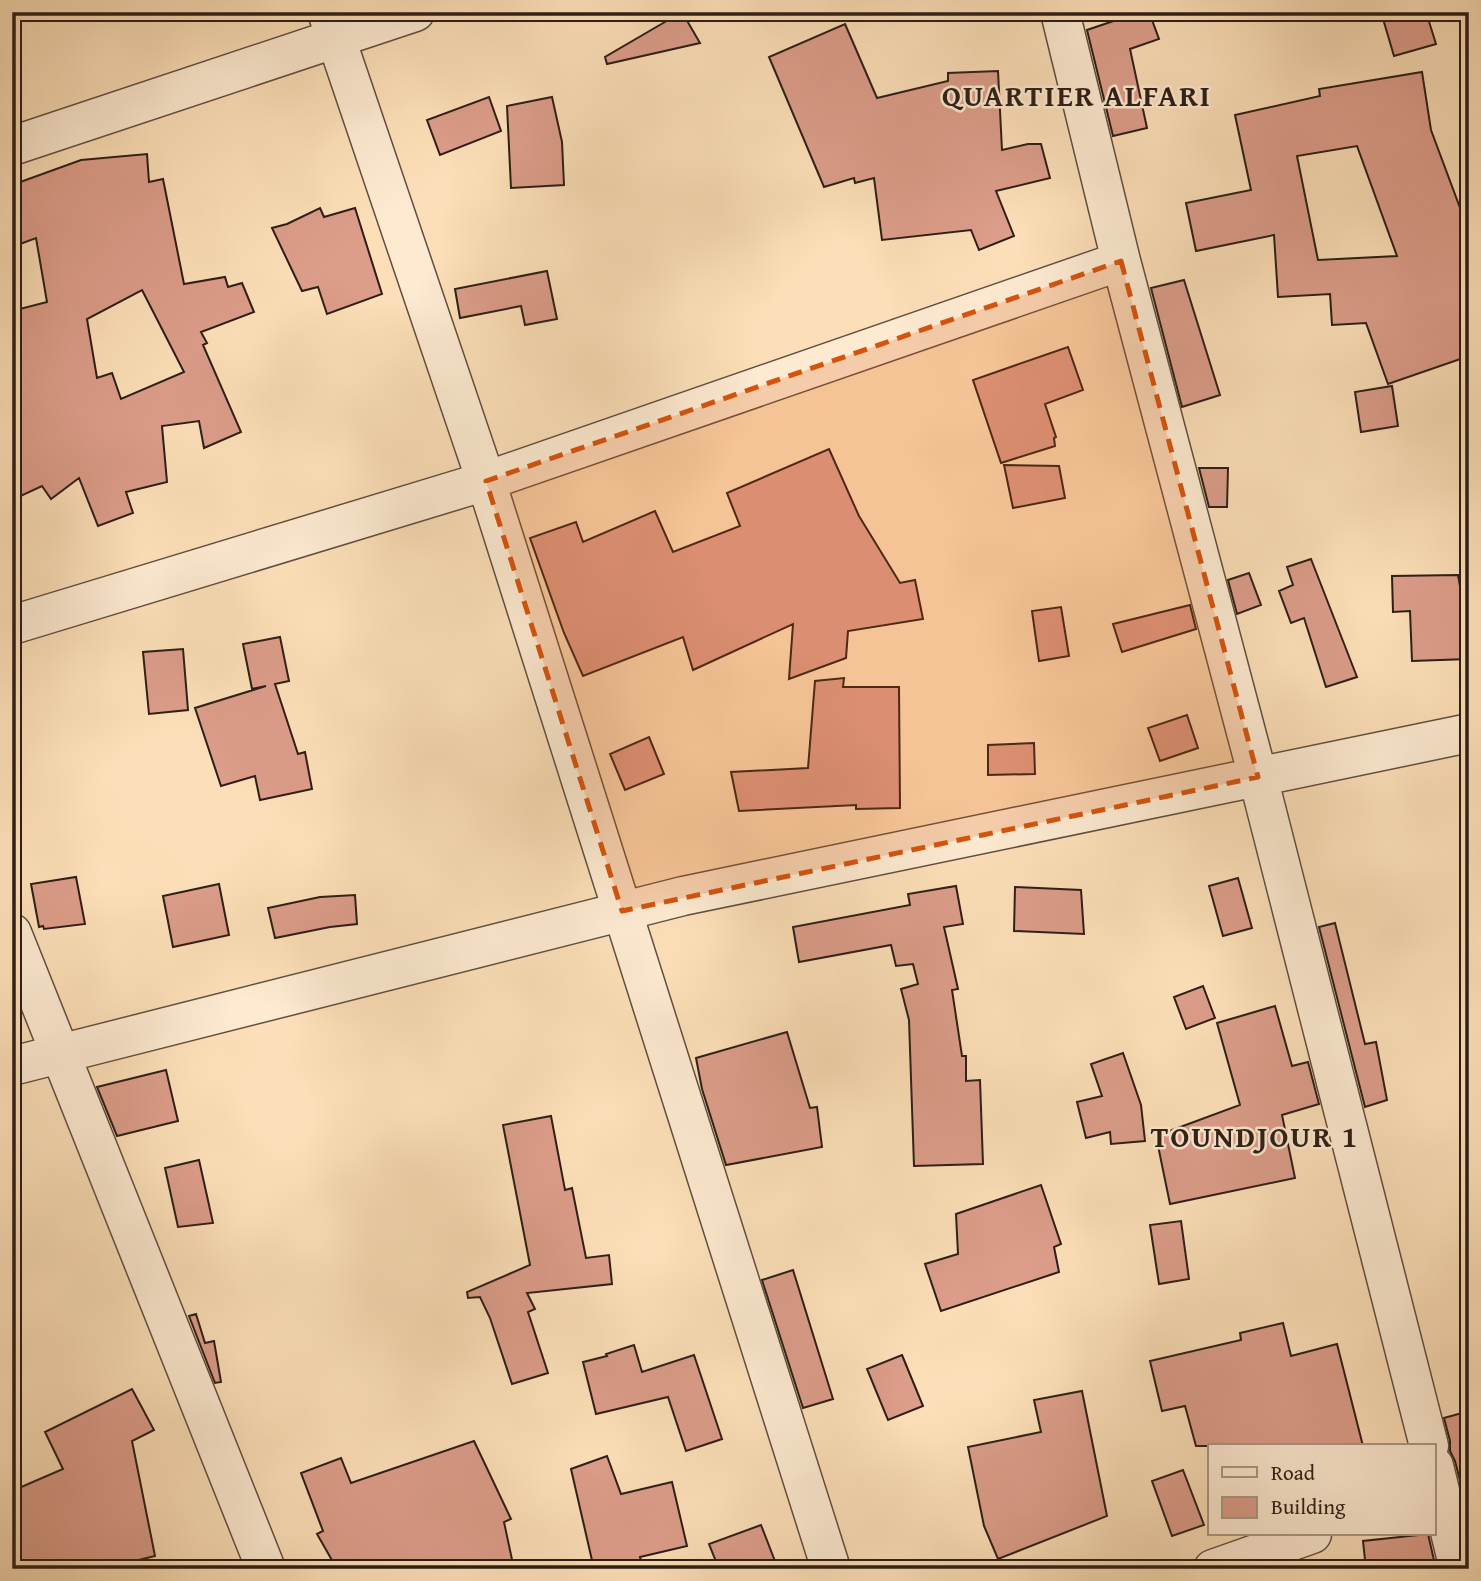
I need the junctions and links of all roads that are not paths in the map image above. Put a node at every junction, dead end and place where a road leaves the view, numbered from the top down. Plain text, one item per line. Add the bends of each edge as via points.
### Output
1 (415, 12) edge
2 (1060, 12) edge
3 (331, 26) edge
4 (12, 146) edge
5 (1121, 261) junction
6 (486, 481) junction
7 (12, 625) edge
8 (1469, 733) edge
9 (1258, 777) junction
10 (622, 911) junction
11 (12, 933) edge
12 (59, 1054) junction
13 (12, 1066) edge
14 (1428, 1444) edge
15 (1444, 1481) edge
16 (1306, 1536) edge
17 (266, 1569) edge
18 (831, 1569) edge
19 (1213, 1569) edge
20 (1459, 1569) edge

1 - 3 street
2 - 5 street
3 - 4 street
3 - 6 street
5 - 6 street
5 - 9 street
6 - 7 street
6 - 10 street
8 - 9 street
9 - 10 street
9 - 14 street
10 - 12 street
10 - 18 street
11 - 12 street
12 - 13 street
12 - 17 street
15 - 20 street
16 - 19 street

